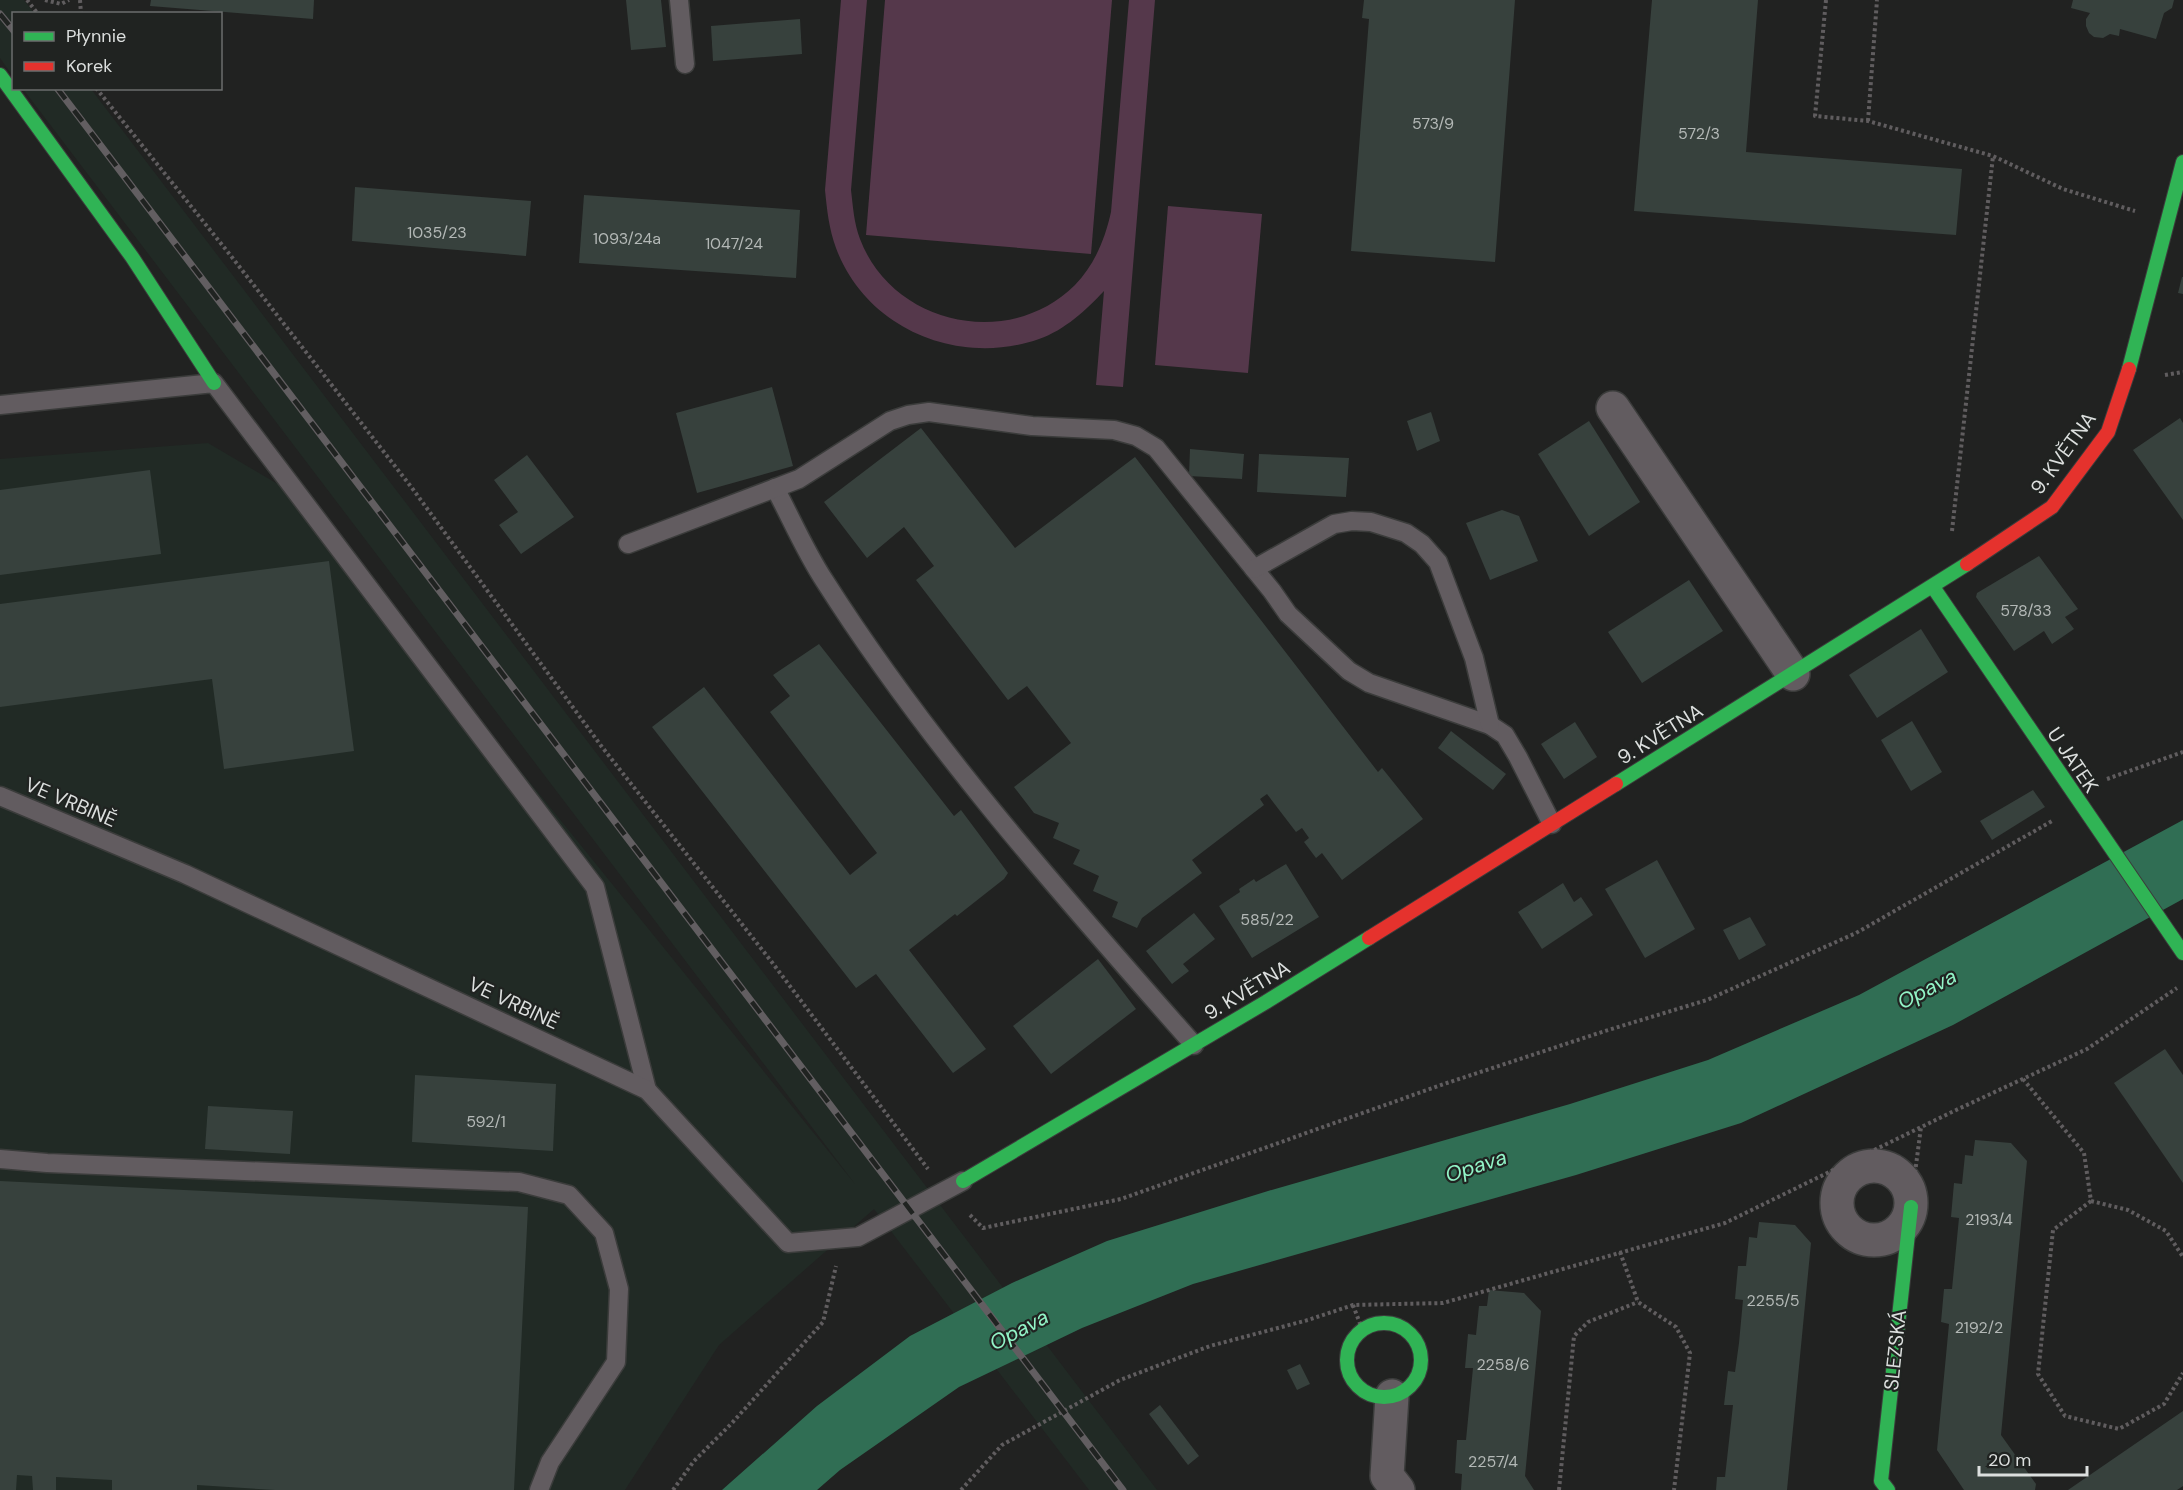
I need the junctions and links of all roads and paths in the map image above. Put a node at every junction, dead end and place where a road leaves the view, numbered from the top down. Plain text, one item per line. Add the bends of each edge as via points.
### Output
1 (27, 0) edge
2 (45, 0) edge
3 (69, 0) edge
4 (679, 0) edge
5 (1826, 0) edge
6 (1877, 0) edge
7 (36, 12) edge
8 (685, 64) dead end
9 (0, 75) edge
10 (98, 90) edge
11 (1868, 121) junction
12 (1993, 156) junction
13 (2183, 162) edge
14 (2167, 221) junction
15 (214, 383) junction
16 (0, 405) edge
17 (1613, 408) dead end
18 (775, 488) junction
19 (628, 544) dead end
20 (1254, 569) junction
21 (1947, 577) junction
22 (1933, 587) junction
23 (1793, 674) junction
24 (1490, 725) junction
25 (2183, 752) edge
26 (2072, 792) junction
27 (0, 796) edge
28 (2080, 805) junction
29 (1552, 824) junction
30 (2183, 953) edge
31 (2183, 984) edge
32 (1194, 1045) junction
33 (2023, 1079) junction
34 (647, 1090) junction
35 (1921, 1126) junction
36 (0, 1159) edge
37 (963, 1181) joint
38 (945, 1191) junction
39 (2091, 1201) junction
40 (1911, 1207) joint
41 (842, 1239) junction
42 (1620, 1252) junction
43 (2183, 1257) edge
44 (1638, 1302) junction
45 (1353, 1305) junction
46 (1362, 1329) junction
47 (2183, 1373) edge
48 (1392, 1396) junction
49 (539, 1490) edge
50 (673, 1490) edge
51 (961, 1490) edge
52 (1398, 1490) edge
53 (1559, 1490) edge
54 (1674, 1490) edge
55 (1888, 1490) edge

1 - 7 path
2 - 3 path via 61,4
4 - 8 lane
5 - 11 path via 1815,116
6 - 11 path
9 - 15 street via 132,257
10 - 38 path via 412,488 602,747
11 - 12 path
12 - 14 path via 2062,189
12 - 21 path
13 - 14 street, 9. KVĚTNA
14 - 21 street, 9. KVĚTNA via 2126,382 2108,432 2052,507
15 - 16 lane
15 - 34 lane via 595,887
17 - 23 street
18 - 19 lane
18 - 20 lane via 799,478 890,421 908,415 929,412 1032,426 1114,430 1137,436 1156,448
18 - 32 lane via 822,577 934,738 1058,890
20 - 24 lane via 1288,614 1349,671 1369,683
20 - 24 lane via 1334,524 1371,522 1406,533 1438,562 1474,658
21 - 22 street, 9. KVĚTNA
22 - 23 street, 9. KVĚTNA
22 - 26 street, U JATEK
23 - 29 street, 9. KVĚTNA
24 - 29 lane via 1505,735
25 - 26 path
26 - 28 street, U JATEK
27 - 34 lane, VE VRBINĚ via 185,874
28 - 30 street, U JATEK
28 - 38 path via 1856,933 1707,1000 1444,1084 1121,1198 983,1228
29 - 32 street, 9. KVĚTNA
31 - 33 path via 2087,1049
32 - 37 street, 9. KVĚTNA
33 - 35 path
33 - 39 path via 2084,1153
34 - 41 lane, VE VRBINĚ via 788,1243
35 - 40 path
35 - 42 path via 1725,1222
36 - 49 lane via 519,1182 569,1195 604,1233 619,1289 616,1362 550,1462
37 - 38 lane, VE VRBINĚ
38 - 41 lane, VE VRBINĚ via 858,1237
39 - 43 path via 2128,1210 2166,1231
39 - 47 path via 2054,1230 2038,1374 2064,1416 2119,1429 2163,1404
40 - 55 street, SLEZSKÁ via 1881,1481
41 - 50 path via 823,1322 694,1461
42 - 44 path
42 - 45 path via 1443,1303
44 - 53 path via 1588,1322 1574,1336
44 - 54 path via 1676,1328 1690,1353
45 - 46 path
45 - 51 path via 1210,1346 1120,1380 1002,1445
46 - 48 street via 1348,1350 1350,1375 1367,1393
46 - 48 street via 1386,1322 1408,1331 1416,1340 1421,1363 1418,1374 1403,1392
48 - 52 street via 1387,1476

